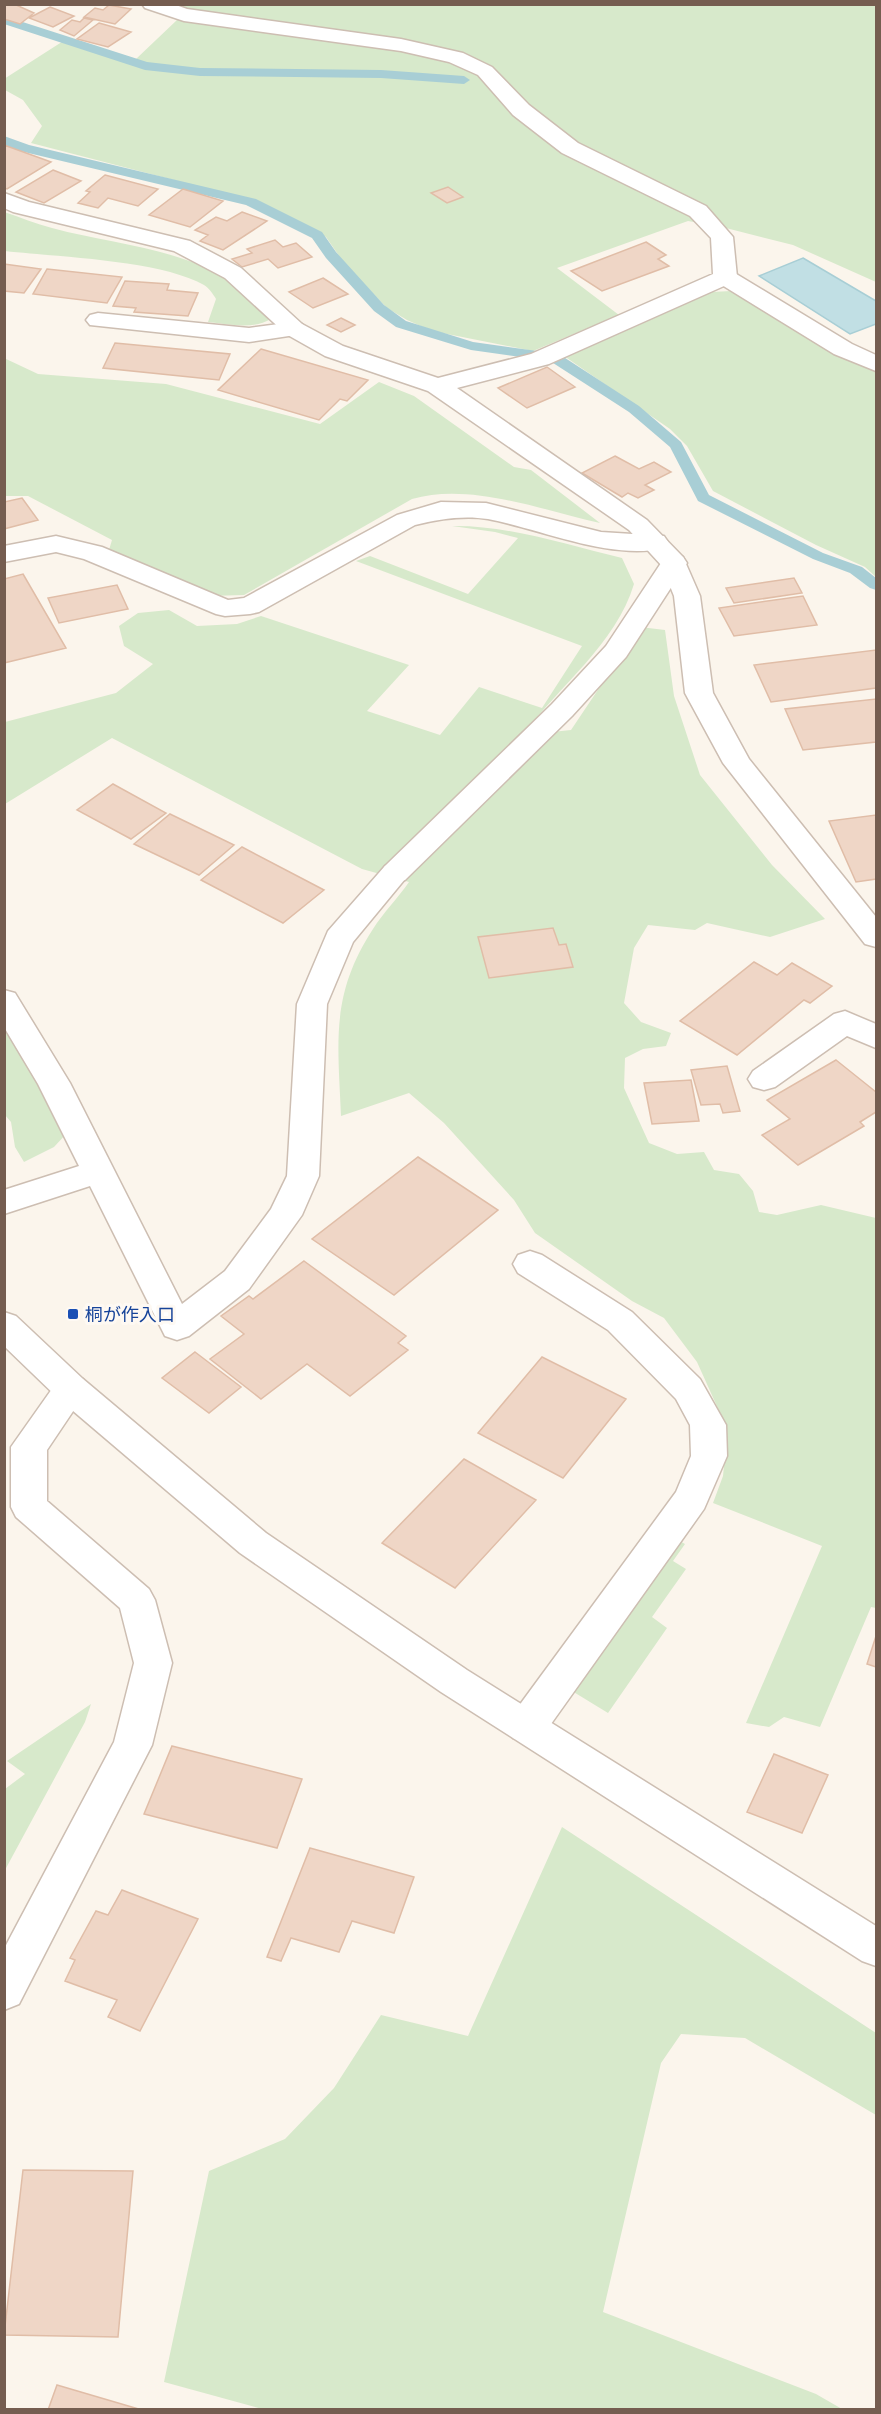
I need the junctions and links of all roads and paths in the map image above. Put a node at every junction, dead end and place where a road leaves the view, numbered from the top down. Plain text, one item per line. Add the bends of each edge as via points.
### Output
1 (152, 4) edge
2 (4, 200) edge
3 (725, 277) junction
4 (98, 320) dead end
5 (294, 329) junction
6 (876, 364) edge
7 (437, 386) junction
8 (655, 542) junction
9 (4, 554) edge
10 (674, 563) junction
11 (876, 937) edge
12 (4, 1000) edge
13 (876, 1037) edge
14 (764, 1079) dead end
15 (100, 1171) junction
16 (4, 1202) edge
17 (530, 1264) dead end
18 (4, 1324) edge
19 (71, 1389) junction
20 (527, 1726) junction
21 (876, 1948) edge
22 (4, 1991) edge

1 - 3 street via 184,15 401,45 456,57 485,71 521,110 570,148 698,211 722,237
2 - 5 street via 182,246 233,273
3 - 6 street via 843,350
3 - 7 street via 540,359
4 - 5 street via 249,335
5 - 7 street via 334,351
7 - 8 street via 628,518
8 - 9 street via 601,540 486,511 441,510 406,520 250,606 225,608 93,553 56,544
8 - 10 street
10 - 11 street via 687,596 699,693 737,763
10 - 15 street via 616,651 562,710 395,873 339,938 312,1004 303,1176 289,1205 237,1280 177,1327
12 - 15 street
13 - 14 street via 845,1022
15 - 16 street
17 - 20 street via 620,1321 688,1389 708,1425 709,1456 691,1499
18 - 19 street
19 - 20 street via 253,1543 454,1681
19 - 22 street via 29,1447 29,1507 136,1600 153,1664 133,1745
20 - 21 street

